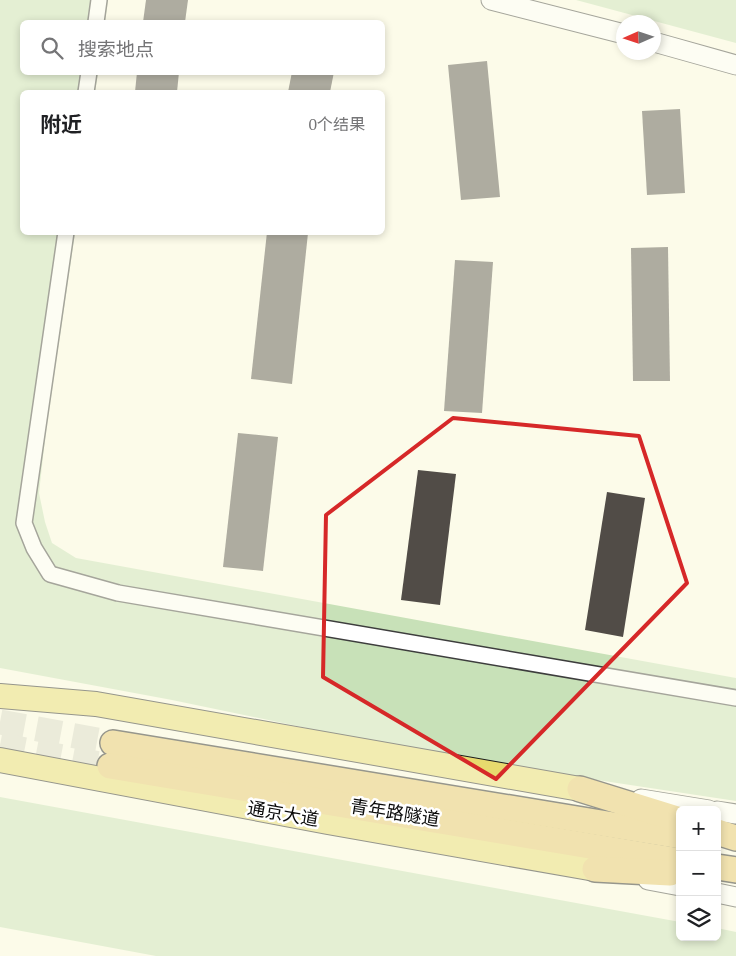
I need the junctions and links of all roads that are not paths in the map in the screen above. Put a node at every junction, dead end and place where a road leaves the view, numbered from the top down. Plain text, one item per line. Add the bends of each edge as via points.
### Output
1 (99, 0) edge
2 (492, 0) edge
3 (96, 20) edge
4 (616, 32) edge
5 (661, 44) edge
6 (736, 65) edge
7 (89, 75) edge
8 (86, 90) edge
9 (66, 235) edge
10 (0, 696) edge
11 (736, 698) edge
12 (0, 760) edge
13 (580, 789) junction
14 (684, 806) edge
15 (721, 812) edge
16 (736, 814) edge
17 (676, 819) edge
18 (721, 833) edge
19 (676, 835) edge
20 (736, 838) edge
21 (721, 843) edge
22 (736, 845) edge
23 (676, 860) edge
24 (721, 868) edge
25 (595, 869) junction
26 (736, 870) edge
27 (676, 874) edge
28 (721, 875) edge
29 (736, 876) edge
30 (676, 885) edge
31 (721, 895) edge
32 (736, 897) edge

1 - 3 street
2 - 4 street
5 - 6 street
7 - 8 street
9 - 11 street via 24,523 50,574 118,593
10 - 13 main road via 96,704
12 - 25 main road, 通京大道
13 - 14 street
13 - 17 highway
15 - 16 street
18 - 20 highway
19 - 23 highway, 青年路隧道 via 111,754
21 - 22 highway
24 - 26 highway
25 - 27 highway
25 - 30 street
28 - 29 highway
31 - 32 street

